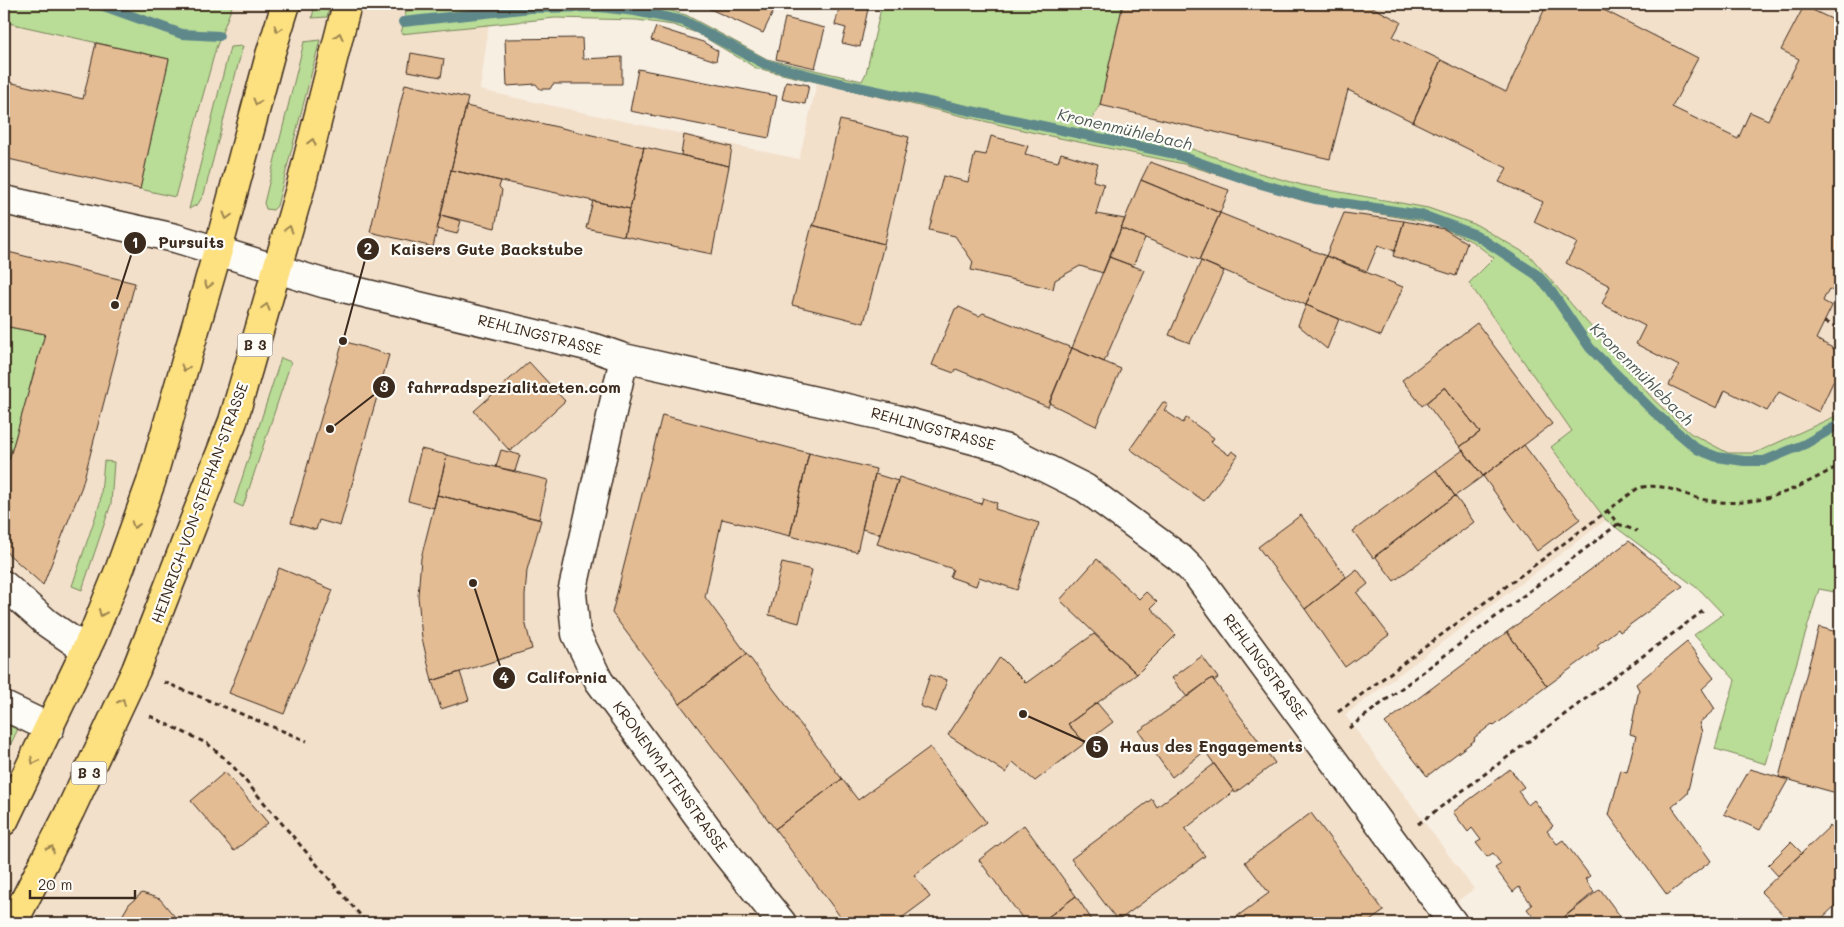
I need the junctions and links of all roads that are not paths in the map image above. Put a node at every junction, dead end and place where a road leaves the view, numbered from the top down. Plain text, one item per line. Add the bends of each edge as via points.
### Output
1 (286, 4) edge
2 (347, 4) edge
3 (4, 200) edge
4 (218, 250) junction
5 (277, 270) junction
6 (624, 358) junction
7 (4, 585) edge
8 (86, 650) junction
9 (4, 706) edge
10 (50, 728) junction
11 (4, 821) edge
12 (1447, 921) edge
13 (13, 923) edge
14 (782, 923) edge

1 -> 4 main road
5 -> 2 main road, HEINRICH-VON-STEPHAN-STRASSE / B 3
3 - 4 street
4 - 5 street, REHLINGSTRASSE
4 -> 8 main road via 150,482 120,568
5 - 6 street, REHLINGSTRASSE via 595,348
13 -> 5 main road, HEINRICH-VON-STEPHAN-STRASSE / B 3 via 136,670 233,421
6 - 12 street, REHLINGSTRASSE via 896,419 1007,449 1085,488 1180,558 1197,575 1319,738
6 - 14 street, KRONENMATTENSTRASSE via 572,593 576,634 599,681 724,851
7 - 8 street via 47,623
8 - 10 main road
9 - 10 street
10 -> 11 main road

